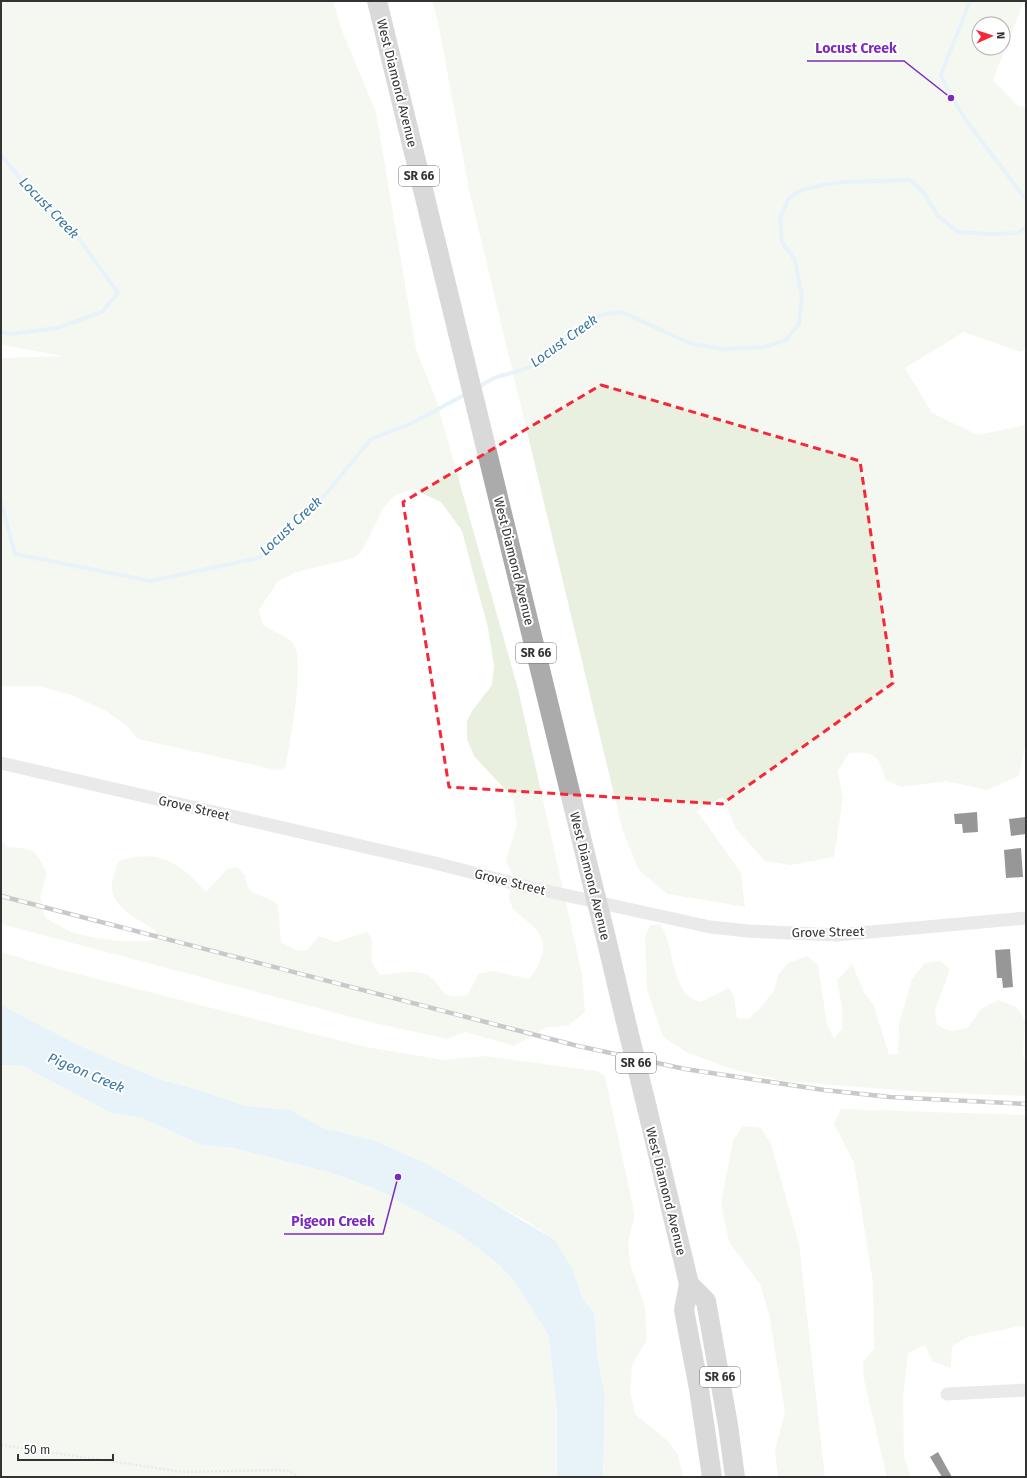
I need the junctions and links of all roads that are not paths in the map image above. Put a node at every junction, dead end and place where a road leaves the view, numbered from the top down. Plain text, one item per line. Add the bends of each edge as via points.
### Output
1 (377, 1) edge
2 (1, 763) edge
3 (1026, 918) edge
4 (689, 1284) junction
5 (1026, 1390) edge
6 (946, 1394) dead end
7 (712, 1477) edge
8 (735, 1477) edge

1 - 4 main road, West Diamond Avenue / SR 66, bridge
2 - 3 street, Grove Street via 710,927 837,935
4 - 7 main road, West Diamond Avenue / SR 66 via 684,1310
4 - 8 main road, SR 66 via 706,1301 726,1410
5 - 6 street

